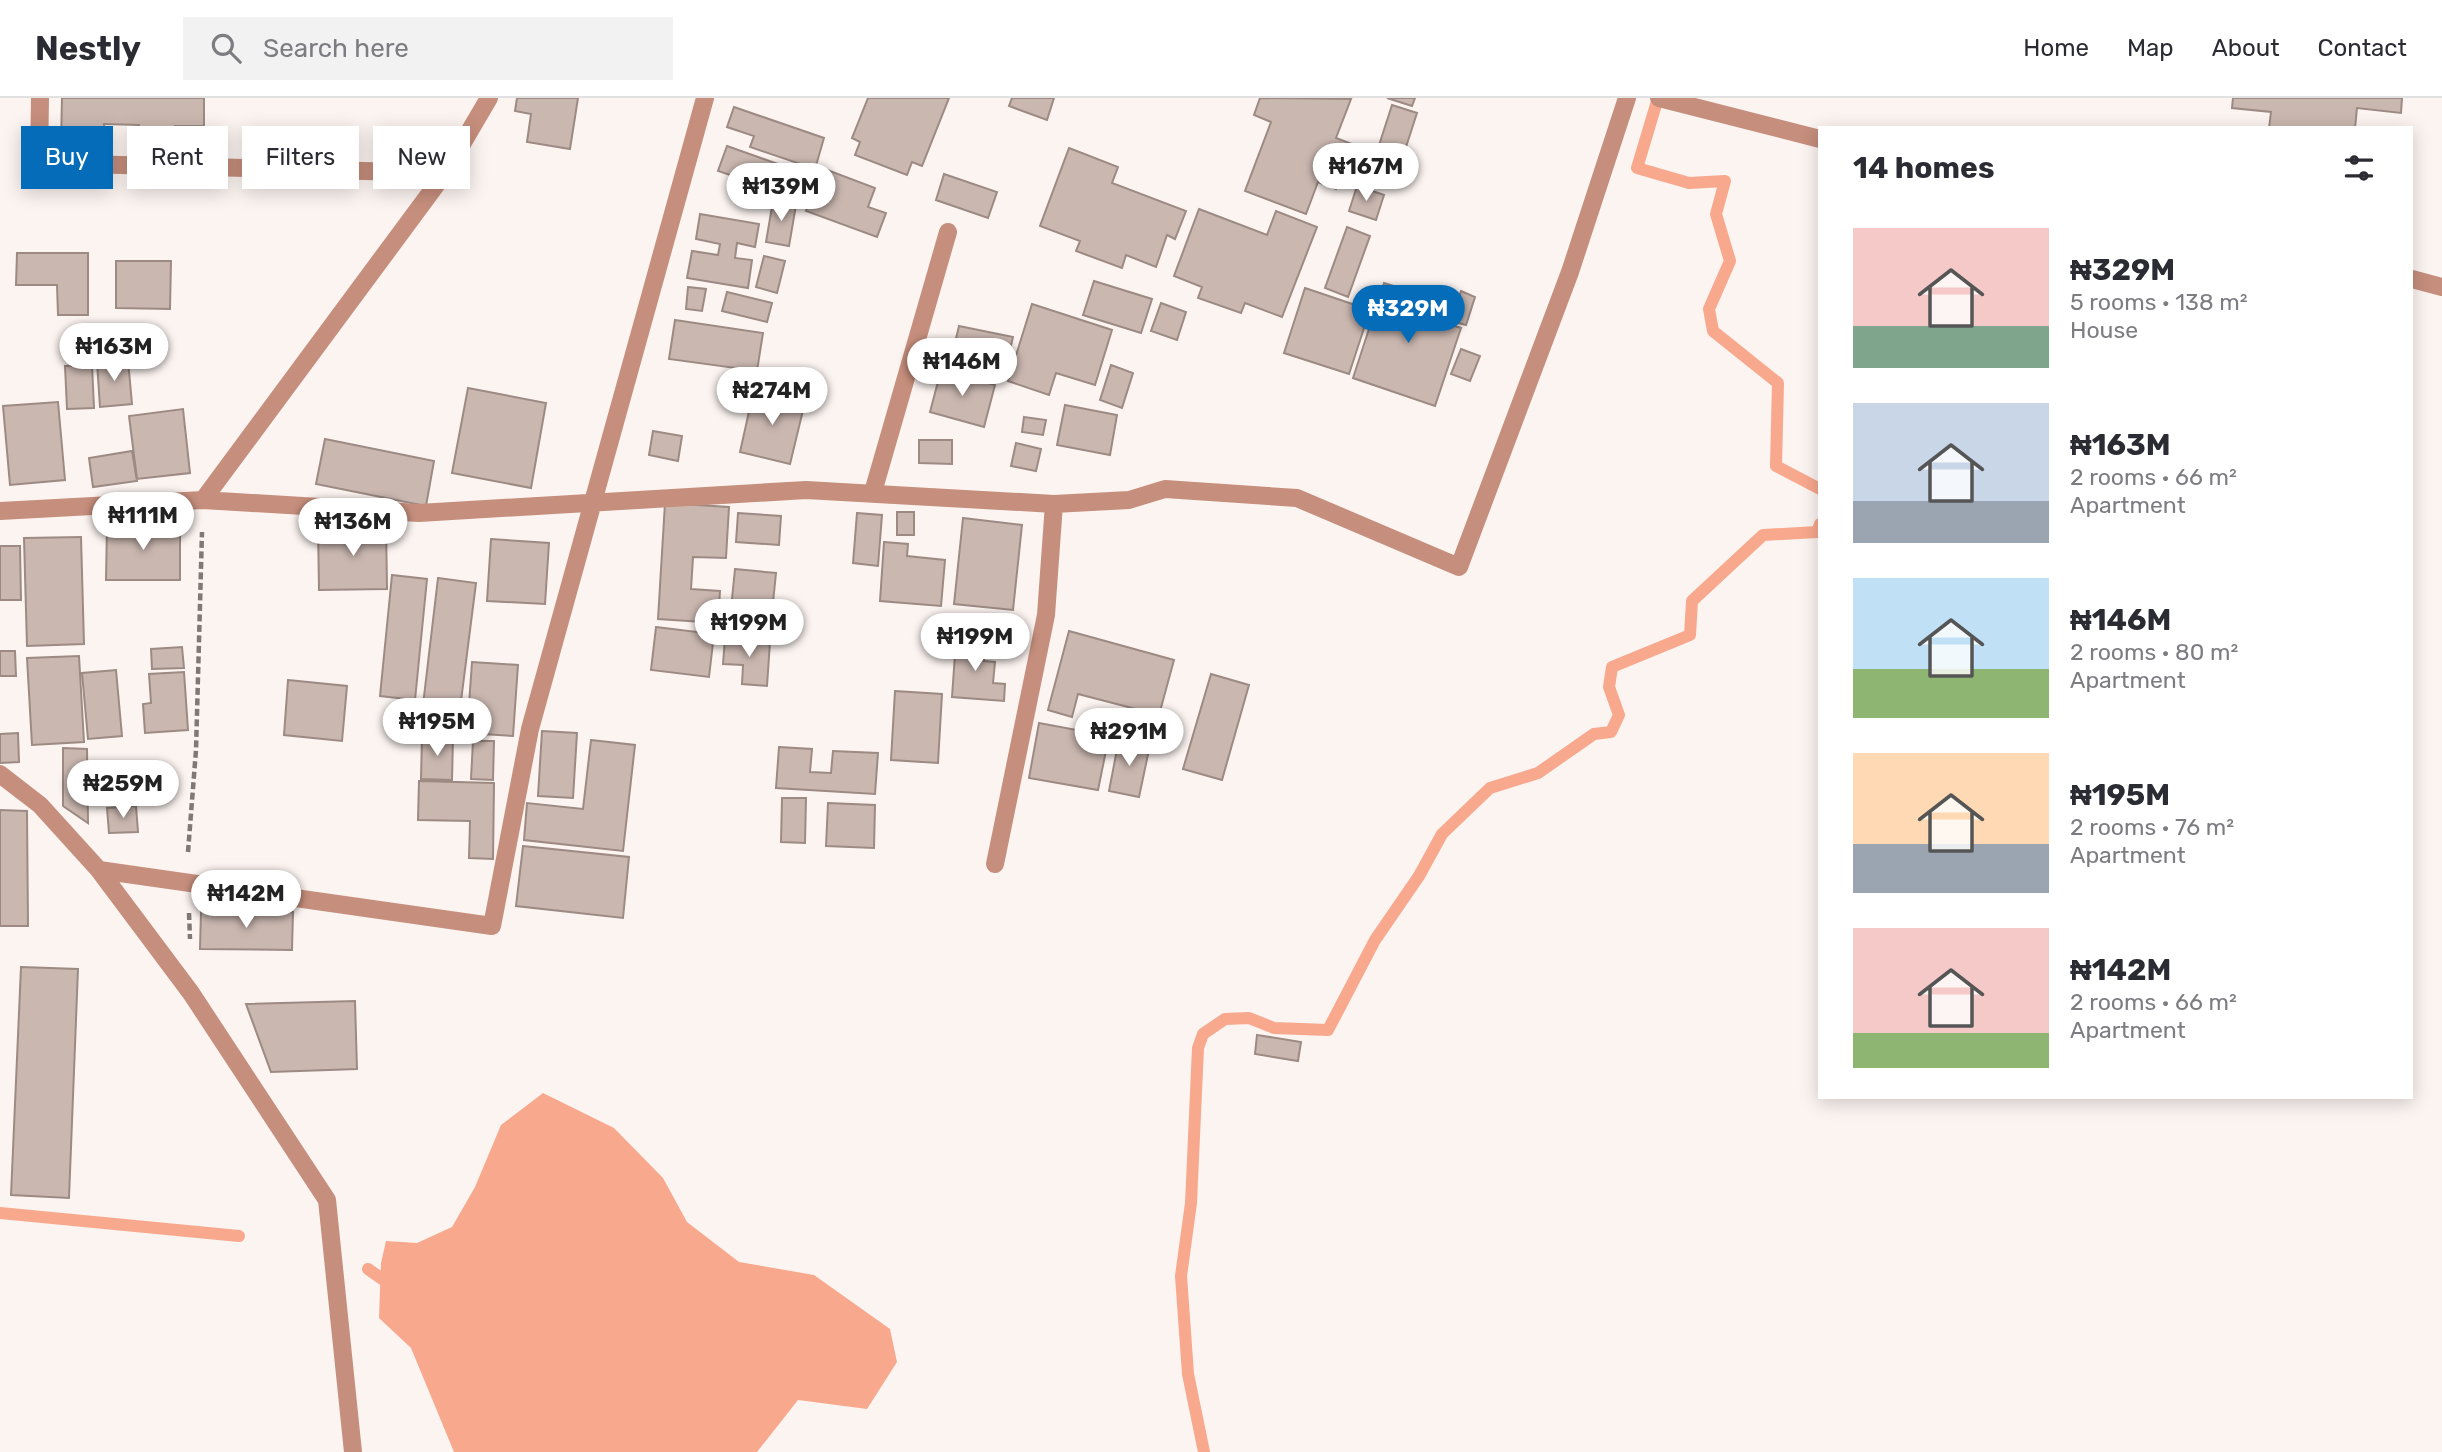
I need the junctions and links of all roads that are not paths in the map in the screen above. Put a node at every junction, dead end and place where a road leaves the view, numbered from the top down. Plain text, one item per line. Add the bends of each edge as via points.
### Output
1 (40, 98) edge
2 (489, 98) edge
3 (705, 98) edge
4 (1628, 98) edge
5 (1659, 98) edge
6 (470, 130) edge
7 (1818, 138) edge
8 (373, 171) edge
9 (433, 189) edge
10 (948, 232) dead end
11 (2413, 279) edge
12 (2442, 287) edge
13 (873, 492) junction
14 (203, 500) junction
15 (593, 503) junction
16 (1054, 504) junction
17 (0, 511) edge
18 (0, 774) edge
19 (995, 864) dead end
20 (99, 870) junction
21 (353, 1452) edge

1 - 8 street via 39,163
2 - 6 street
3 - 15 street
4 - 16 street via 1570,272 1459,567 1297,498 1166,489 1129,500
5 - 7 street
9 - 14 street
10 - 13 street
11 - 12 street
13 - 15 street via 806,490
13 - 16 street
14 - 15 street via 419,513
14 - 17 street
15 - 20 street via 530,729 492,926
16 - 19 street via 1046,615
18 - 20 street via 40,805
20 - 21 street via 191,993 327,1200

